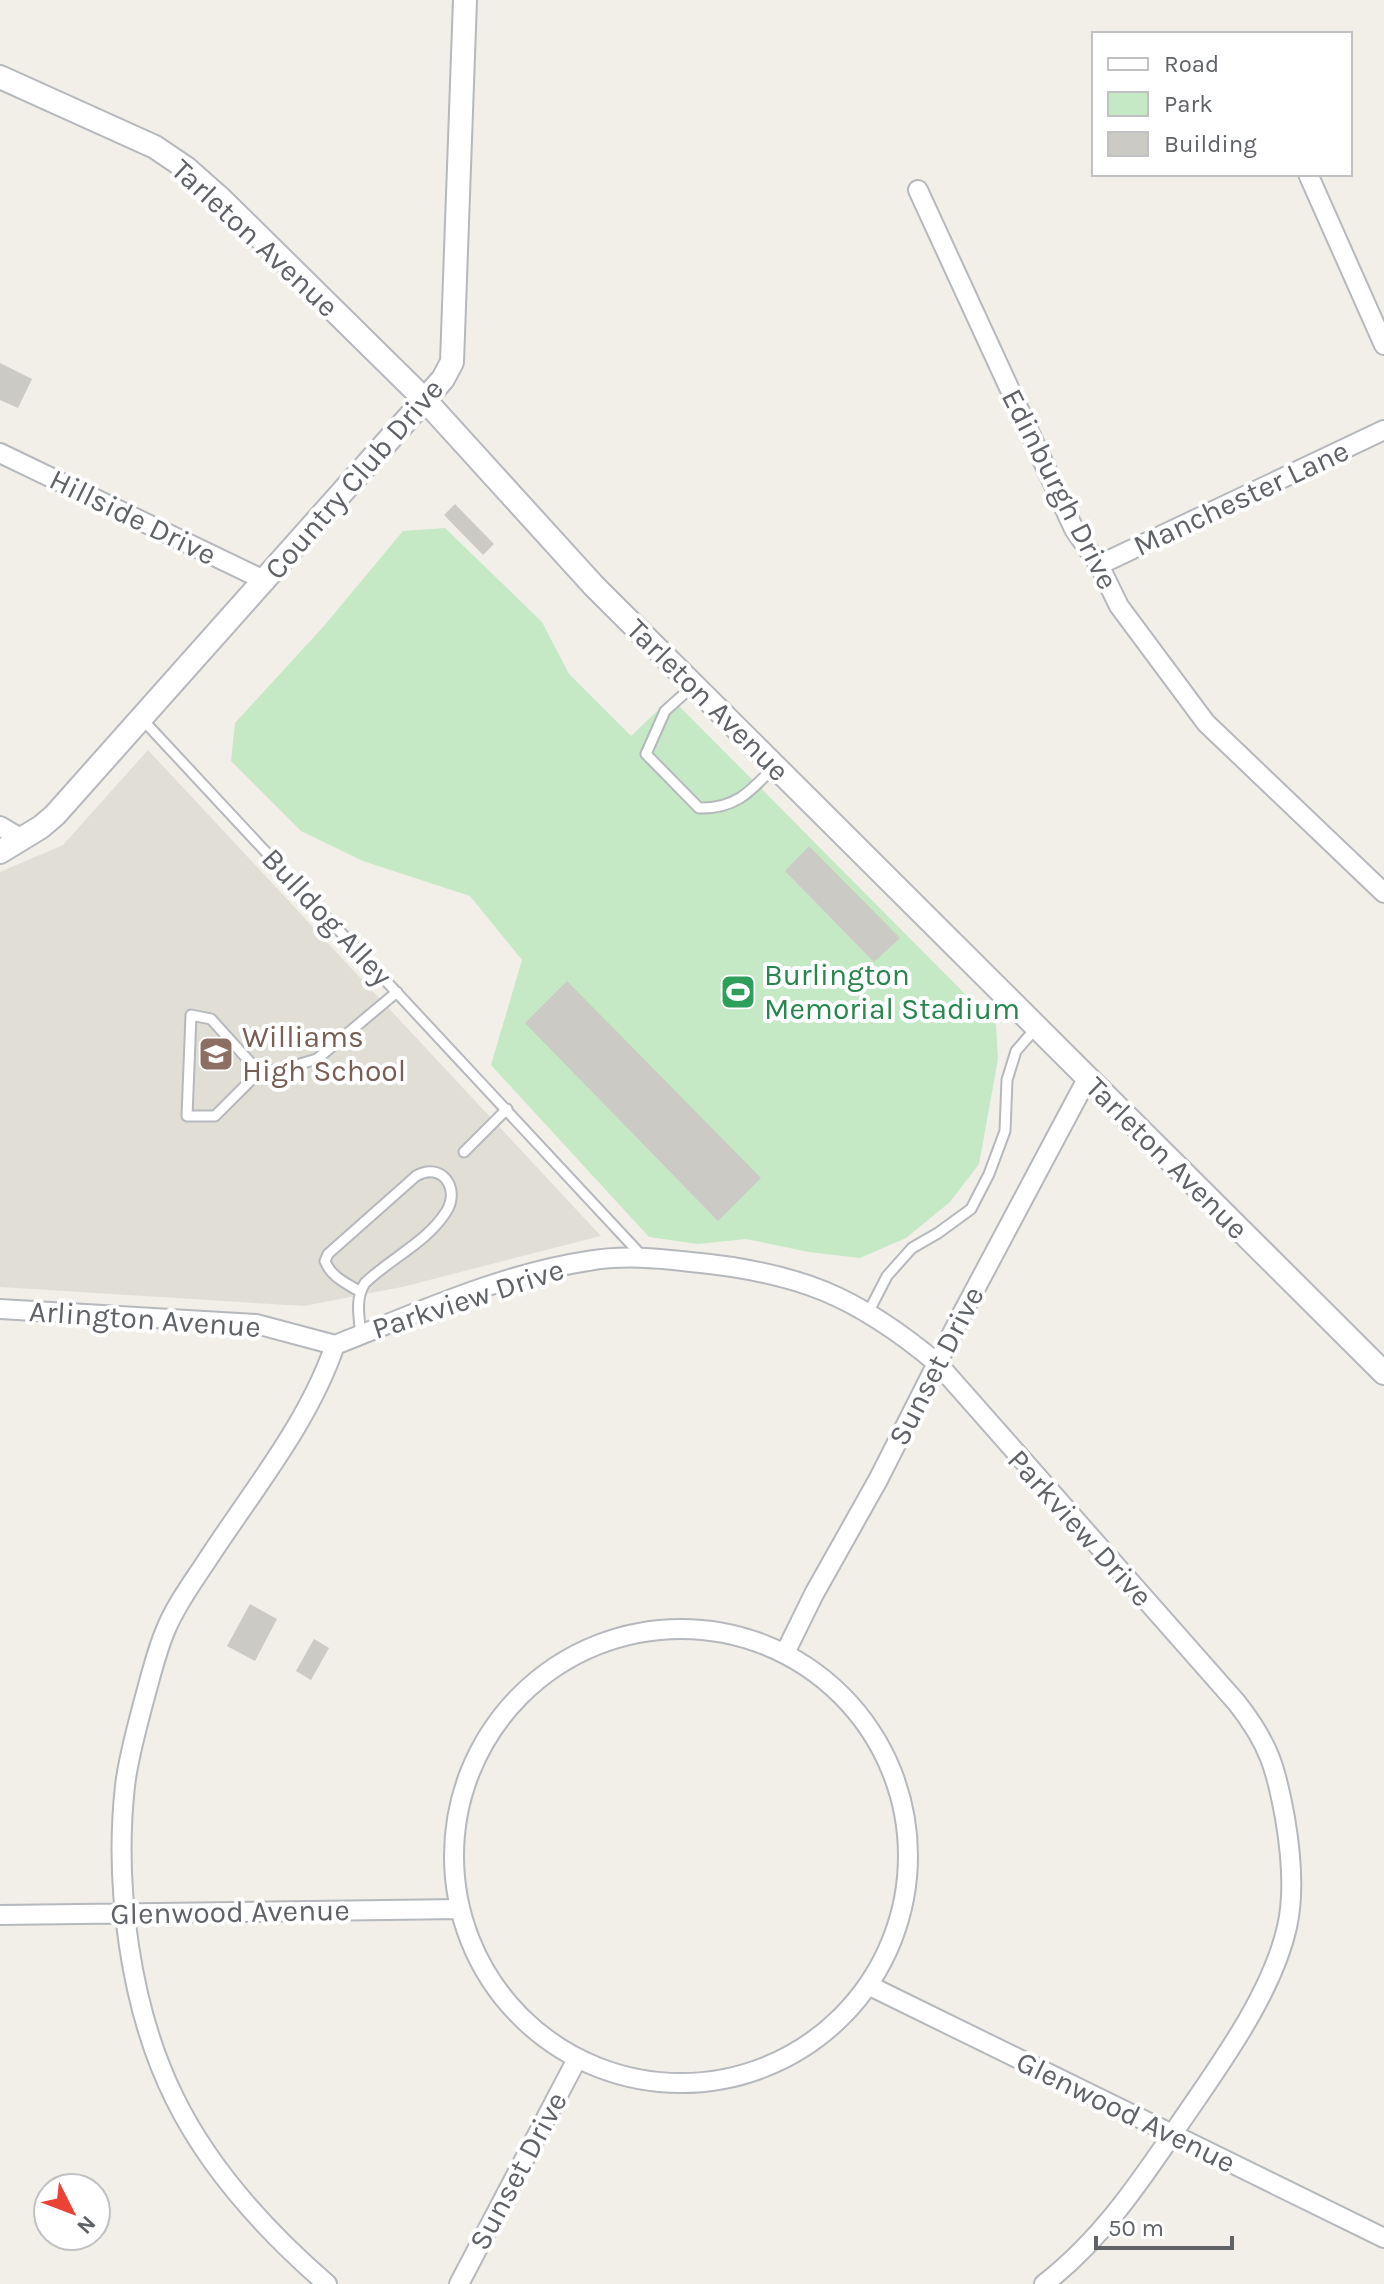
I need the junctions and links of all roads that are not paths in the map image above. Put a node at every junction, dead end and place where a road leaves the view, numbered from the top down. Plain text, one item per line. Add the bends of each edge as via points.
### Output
1 (465, 0) edge
2 (0, 77) edge
3 (1309, 176) edge
4 (918, 190) dead end
5 (1384, 345) edge
6 (425, 400) junction
7 (1384, 430) edge
8 (0, 453) edge
9 (1099, 565) junction
10 (266, 581) junction
11 (694, 685) junction
12 (142, 719) junction
13 (775, 766) junction
14 (0, 826) edge
15 (22, 839) junction
16 (0, 852) edge
17 (1384, 893) edge
18 (397, 992) junction
19 (1036, 1028) junction
20 (259, 1072) junction
21 (1087, 1079) junction
22 (507, 1109) junction
23 (464, 1152) dead end
24 (450, 1165) dead end
25 (441, 1175) junction
26 (643, 1257) junction
27 (359, 1291) junction
28 (0, 1309) edge
29 (868, 1313) junction
30 (361, 1335) junction
31 (335, 1345) junction
32 (938, 1364) junction
33 (1384, 1373) edge
34 (785, 1653) junction
35 (460, 1909) junction
36 (124, 1913) junction
37 (0, 1915) edge
38 (868, 1985) junction
39 (577, 2059) junction
40 (1172, 2135) junction
41 (1384, 2238) edge
42 (327, 2284) edge
43 (459, 2284) edge
44 (1044, 2284) edge

1 - 6 street, Country Club Drive via 452,362
2 - 6 street, Tarleton Avenue via 155,147 186,168
3 - 5 street
4 - 9 street, Edinburgh Drive via 1074,529
6 - 10 street, Country Club Drive
6 - 11 street, Tarleton Avenue via 594,586
7 - 9 street, Manchester Lane
8 - 10 street, Hillside Drive
9 - 17 street, Edinburgh Drive via 1119,606 1206,723
10 - 12 street, Country Club Drive
11 - 13 street, Tarleton Avenue
11 - 13 lane via 665,711 646,754 699,808 716,808 744,797
12 - 15 street, Country Club Drive via 55,815
12 - 18 lane, Bulldog Alley
13 - 19 street, Tarleton Avenue
14 - 15 street
15 - 16 street, Country Club Drive
18 - 20 lane via 317,1059
18 - 22 lane, Bulldog Alley
19 - 21 street, Tarleton Avenue
19 - 29 lane via 1016,1051 1007,1080 1005,1131 971,1209 912,1248 887,1276
20 - 20 lane via 211,1019 191,1015 187,1116 215,1116
21 - 32 street, Sunset Drive
21 - 33 street, Tarleton Avenue
22 - 23 lane
22 - 26 lane, Bulldog Alley
24 - 25 lane
25 - 27 lane via 451,1187 449,1209 432,1230 379,1269
25 - 27 lane via 425,1171 416,1176 328,1254 328,1268
26 - 29 street, Parkview Drive via 747,1267 801,1280
26 - 30 street, Parkview Drive via 588,1261 514,1278
27 - 30 lane
28 - 31 street, Arlington Avenue via 256,1324
29 - 32 street, Parkview Drive
30 - 31 street, Parkview Drive
31 - 36 street, Parkview Drive via 296,1429 166,1628 125,1782
32 - 34 street, Sunset Drive
32 - 40 street, Parkview Drive via 1237,1703 1276,1770 1291,1851 1288,1925 1258,2000
34 - 35 street via 745,1637 702,1629 658,1630 615,1638 575,1655 538,1680 490,1734 468,1778 454,1837
34 - 38 street via 818,1674 871,1730 901,1800 908,1838 903,1902 887,1951
35 - 36 street, Glenwood Avenue
35 - 39 street via 476,1955 502,1997 536,2032
36 - 37 street, Glenwood Avenue
36 - 42 street, Parkview Drive via 138,1992 175,2098 248,2206
38 - 39 street via 845,2013 787,2057 718,2080 646,2081
38 - 40 street, Glenwood Avenue
39 - 43 street, Sunset Drive
40 - 41 street, Glenwood Avenue
40 - 44 street, Parkview Drive via 1111,2221

